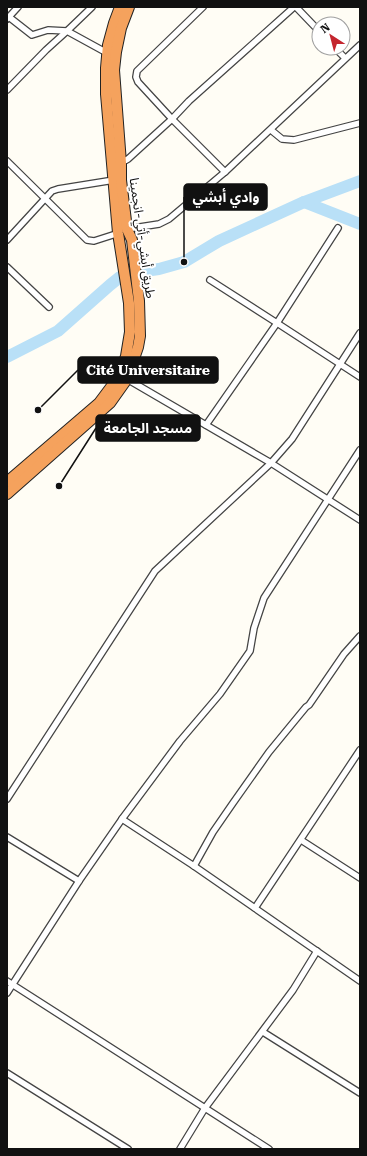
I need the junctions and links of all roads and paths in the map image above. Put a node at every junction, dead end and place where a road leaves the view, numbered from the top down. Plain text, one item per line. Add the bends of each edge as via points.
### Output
1 (18, 7) edge
2 (92, 7) edge
3 (120, 7) edge
4 (129, 7) edge
5 (203, 7) edge
6 (295, 7) edge
7 (8, 18) edge
8 (311, 23) edge
9 (67, 32) junction
10 (360, 45) edge
11 (111, 55) junction
12 (345, 58) joint
13 (7, 90) edge
14 (172, 119) junction
15 (360, 123) edge
16 (271, 130) junction
17 (7, 161) edge
18 (117, 164) junction
19 (225, 172) junction
20 (117, 180) junction
21 (46, 199) junction
22 (338, 228) dead end
23 (122, 235) junction
24 (7, 240) edge
25 (7, 267) edge
26 (210, 280) dead end
27 (134, 302) junction
28 (49, 307) dead end
29 (134, 316) junction
30 (277, 323) junction
31 (360, 333) edge
32 (340, 364) junction
33 (360, 377) edge
34 (127, 379) junction
35 (206, 426) junction
36 (360, 450) edge
37 (271, 463) junction
38 (9, 487) edge
39 (328, 499) junction
40 (360, 520) edge
41 (360, 636) edge
42 (360, 750) edge
43 (7, 799) edge
44 (122, 819) junction
45 (7, 837) edge
46 (301, 840) junction
47 (194, 866) junction
48 (360, 878) edge
49 (79, 881) junction
50 (255, 908) junction
51 (317, 950) junction
52 (360, 981) edge
53 (10, 983) edge
54 (7, 993) edge
55 (263, 1032) junction
56 (7, 1073) edge
57 (360, 1093) edge
58 (205, 1108) junction
59 (128, 1149) edge
60 (180, 1149) edge
61 (269, 1149) edge

1 - 7 street
2 - 9 street
3 - 11 highway via 108,45
4 - 11 highway
5 - 14 street via 138,71 136,76 138,82
6 - 8 street
6 - 14 street
7 - 9 street via 32,35 48,30
9 - 11 street
9 - 13 street
10 - 12 street
11 - 18 highway via 106,94
12 - 16 street
14 - 18 street via 128,159
14 - 19 street
15 - 16 street via 294,140 282,139
16 - 19 street
17 - 21 street
18 - 20 highway
19 - 23 street via 169,220
20 - 21 street via 58,189
20 - 23 highway
21 - 23 street via 86,240 94,241
21 - 24 street
22 - 30 street
23 - 27 highway
23 - 27 highway, طريق أبشي-أتي-انجمينا via 132,240
25 - 28 street
26 - 30 street
27 - 29 highway
29 - 34 highway, طريق أبشي-أتي-انجمينا via 138,347
29 - 38 highway via 124,366 109,391
30 - 32 street
30 - 35 street
31 - 32 street
32 - 33 street
32 - 37 street via 292,439
34 - 35 street
34 - 38 highway, طريق أبشي-أتي-انجمينا via 110,403
35 - 37 street
36 - 39 street
37 - 39 street
37 - 43 street via 155,571
39 - 40 street
39 - 44 street via 264,598 254,628 250,651 220,694 180,741
41 - 47 street via 344,654 309,705 269,752
42 - 46 street
44 - 47 street
44 - 49 street
45 - 49 street
46 - 48 street
46 - 50 street
47 - 50 street
49 - 53 street
50 - 51 street
51 - 52 street
51 - 55 street
53 - 54 street
53 - 58 street
55 - 57 street
55 - 58 street
56 - 59 street
58 - 60 street
58 - 61 street

